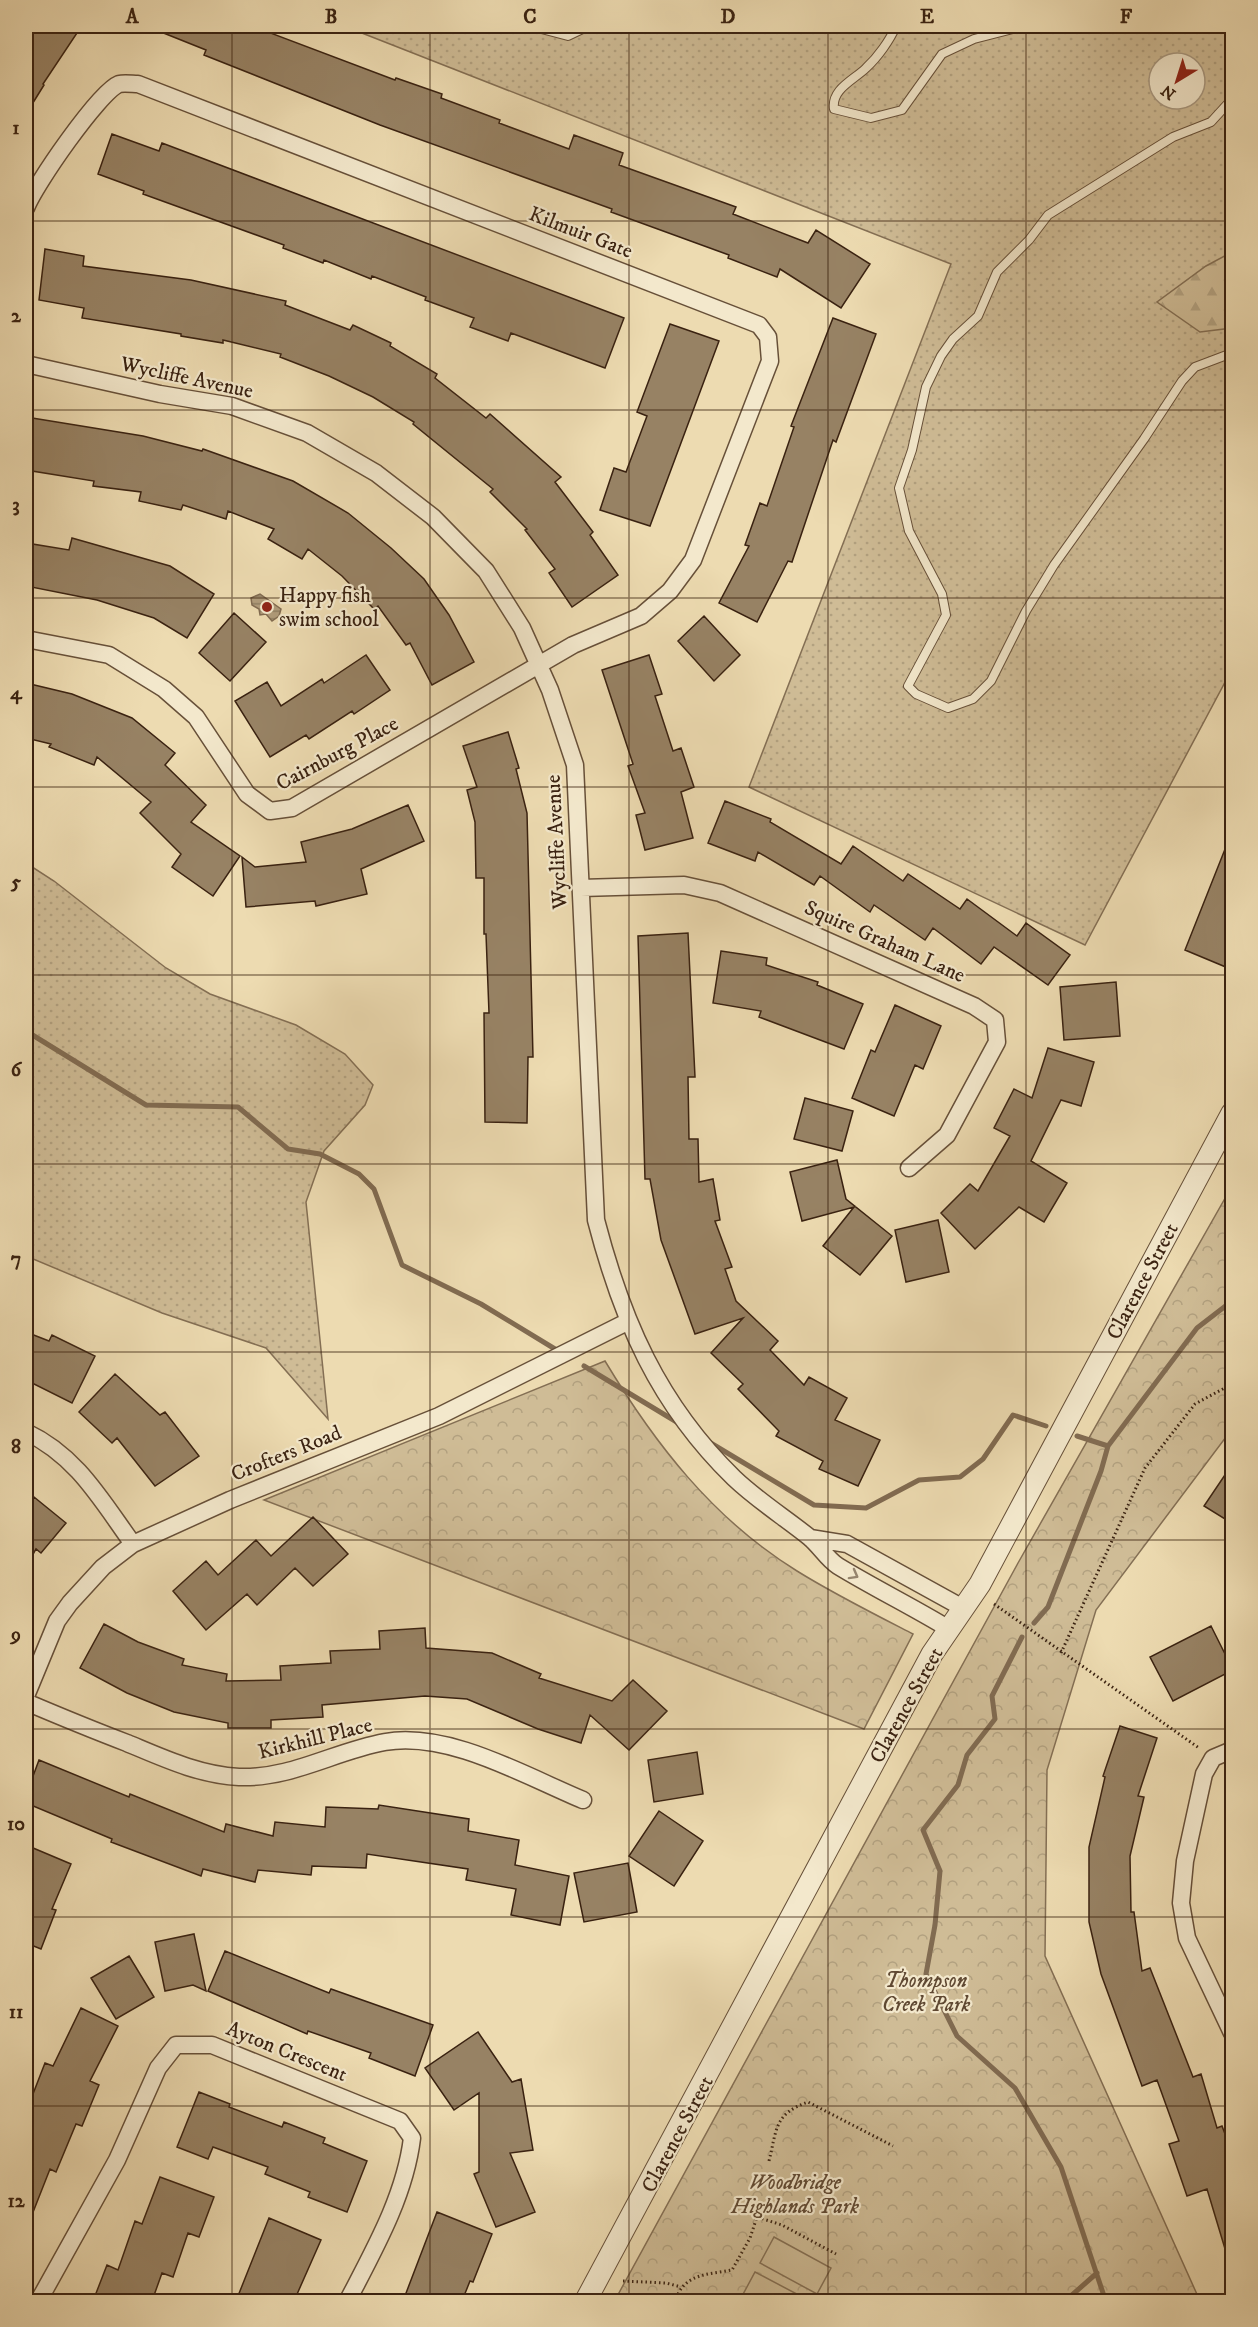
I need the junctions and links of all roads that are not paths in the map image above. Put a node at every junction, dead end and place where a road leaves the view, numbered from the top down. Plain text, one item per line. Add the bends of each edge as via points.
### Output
1 (530, 26) edge
2 (589, 26) edge
3 (896, 26) edge
4 (1024, 26) edge
5 (1233, 99) edge
6 (26, 208) edge
7 (1233, 352) edge
8 (26, 364) edge
9 (26, 639) edge
10 (539, 666) junction
11 (581, 888) junction
12 (1233, 1113) edge
13 (909, 1168) dead end
14 (627, 1322) junction
15 (26, 1432) edge
16 (810, 1538) junction
17 (134, 1544) junction
18 (963, 1608) junction
19 (949, 1629) junction
20 (26, 1696) edge
21 (26, 1702) edge
22 (1233, 1750) edge
23 (583, 1800) dead end
24 (1233, 2033) edge
25 (38, 2301) edge
26 (347, 2301) edge
27 (585, 2301) edge

1 - 2 lane via 568,36
3 - 4 lane via 868,67 840,88 833,101 834,109 871,118 902,110 942,54 974,39
5 - 7 lane via 1211,122 1173,137 1048,215 998,272 978,316 952,339 941,356 926,387 899,488 909,531 942,594 946,615 908,686 916,694 948,708 973,699 991,681 1054,564 1182,381 1195,367
6 - 10 street, Kilmuir Gate via 40,179 103,98 119,84 138,84 759,325 768,337 770,361 693,560 670,591 641,616 573,645
8 - 10 street, Wycliffe Avenue via 232,406 307,433 366,467 433,517 486,571 522,628
9 - 10 street, Cairnburg Place via 109,656 164,689 196,717 248,794 270,811 292,808
10 - 11 street, Wycliffe Avenue via 575,765
11 - 13 street, Squire Graham Lane via 684,885 720,893 974,1006 995,1020 997,1042 947,1135
11 - 14 street, Wycliffe Avenue via 596,1220
12 - 18 street, Clarence Street via 980,1584
14 - 16 street, Wycliffe Avenue via 667,1394 713,1456 757,1498
14 - 17 street, Crofters Road via 440,1416 230,1500
15 - 17 street via 57,1449 73,1464
16 - 18 street, Wycliffe Avenue via 846,1544
16 -> 19 street, Wycliffe Avenue via 836,1564
17 - 20 street, Crofters Road via 103,1567 70,1603 57,1622
18 - 19 street, Clarence Street
19 - 27 street, Clarence Street via 932,1654
21 - 23 street, Kirkhill Place via 184,1767 213,1774 264,1777 385,1742 417,1741 468,1752
22 - 24 street via 1213,1758 1204,1774 1185,1861 1181,1903 1187,1938
25 - 26 street, Ayton Crescent via 117,2160 158,2068 176,2045 212,2045 400,2121 412,2138 409,2165 381,2234

